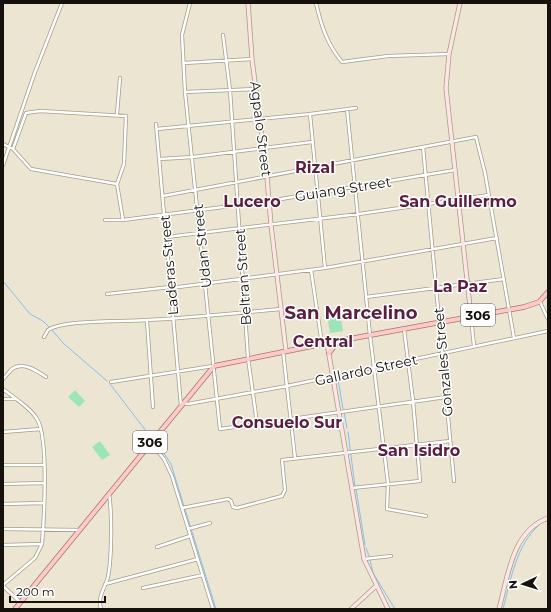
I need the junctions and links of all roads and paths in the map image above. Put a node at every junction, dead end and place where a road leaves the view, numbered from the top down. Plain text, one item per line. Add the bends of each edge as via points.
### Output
1 (62, 3) edge
2 (190, 3) edge
3 (248, 3) edge
4 (316, 3) edge
5 (460, 3) edge
6 (223, 36) dead end
7 (449, 54) junction
8 (252, 59) junction
9 (226, 61) junction
10 (184, 63) junction
11 (120, 78) dead end
12 (256, 89) junction
13 (230, 90) junction
14 (186, 92) junction
15 (356, 108) dead end
16 (347, 109) junction
17 (22, 111) junction
18 (26, 113) junction
19 (117, 114) junction
20 (310, 114) junction
21 (260, 119) junction
22 (232, 121) junction
23 (156, 124) dead end
24 (189, 126) junction
25 (157, 129) junction
26 (312, 142) junction
27 (452, 142) junction
28 (3, 144) edge
29 (9, 147) junction
30 (423, 147) junction
31 (264, 148) junction
32 (13, 149) junction
33 (233, 152) junction
34 (193, 157) junction
35 (160, 159) junction
36 (353, 161) junction
37 (3, 165) edge
38 (315, 168) junction
39 (455, 170) junction
40 (426, 176) junction
41 (268, 177) junction
42 (236, 182) junction
43 (117, 184) junction
44 (356, 187) junction
45 (196, 190) junction
46 (318, 193) junction
47 (489, 195) junction
48 (163, 196) junction
49 (458, 200) junction
50 (269, 201) junction
51 (428, 204) junction
52 (238, 205) junction
53 (198, 210) junction
54 (359, 214) junction
55 (164, 215) junction
56 (320, 218) junction
57 (105, 220) dead end
58 (123, 220) junction
59 (271, 225) junction
60 (240, 229) junction
61 (200, 234) junction
62 (167, 237) junction
63 (497, 238) junction
64 (463, 244) junction
65 (432, 249) junction
66 (362, 262) junction
67 (325, 268) junction
68 (311, 270) junction
69 (278, 274) junction
70 (243, 278) junction
71 (504, 279) junction
72 (206, 283) junction
73 (468, 284) junction
74 (171, 287) junction
75 (436, 288) junction
76 (548, 292) edge
77 (107, 294) dead end
78 (366, 297) junction
79 (540, 302) junction
80 (281, 309) junction
81 (509, 310) junction
82 (245, 312) junction
83 (209, 315) junction
84 (471, 316) junction
85 (174, 318) junction
86 (548, 319) edge
87 (147, 320) junction
88 (439, 322) junction
89 (404, 329) junction
90 (548, 331) edge
91 (370, 335) junction
92 (44, 337) dead end
93 (514, 338) junction
94 (338, 341) junction
95 (327, 343) junction
96 (322, 344) junction
97 (474, 346) junction
98 (285, 351) junction
99 (329, 353) junction
100 (442, 354) junction
101 (248, 358) junction
102 (408, 361) junction
103 (214, 366) junction
104 (375, 368) junction
105 (178, 372) junction
106 (46, 377) dead end
107 (151, 377) junction
108 (334, 377) junction
109 (3, 379) edge
110 (111, 382) dead end
111 (287, 386) junction
112 (3, 389) edge
113 (252, 392) junction
114 (446, 397) junction
115 (3, 399) edge
116 (16, 399) junction
117 (218, 399) junction
118 (413, 401) junction
119 (182, 404) junction
120 (379, 406) junction
121 (153, 407) dead end
122 (340, 411) junction
123 (291, 418) junction
124 (257, 423) junction
125 (41, 429) junction
126 (3, 432) edge
127 (450, 440) junction
128 (151, 442) junction
129 (417, 445) junction
130 (384, 448) junction
131 (347, 452) junction
132 (295, 458) junction
133 (3, 465) edge
134 (44, 465) junction
135 (454, 481) dead end
136 (44, 483) junction
137 (388, 483) junction
138 (3, 484) edge
139 (352, 488) junction
140 (109, 492) junction
141 (44, 503) junction
142 (3, 504) edge
143 (184, 507) junction
144 (426, 516) dead end
145 (548, 518) edge
146 (210, 522) dead end
147 (190, 528) junction
148 (3, 529) edge
149 (43, 530) junction
150 (79, 530) junction
151 (190, 536) junction
152 (42, 544) junction
153 (3, 545) edge
154 (157, 547) dead end
155 (391, 556) dead end
156 (198, 559) junction
157 (364, 559) junction
158 (203, 575) junction
159 (105, 584) junction
160 (3, 586) edge
161 (376, 586) junction
162 (143, 588) dead end
163 (20, 602) junction
164 (15, 609) edge
165 (101, 609) edge
166 (213, 609) edge
167 (351, 609) edge
168 (388, 609) edge
169 (499, 609) edge

1 - 17 street
2 - 10 street, Udan Street via 182,35
3 - 8 street, Agpalo Street
4 - 7 street via 322,28 331,48 342,62 388,56
5 - 7 street
6 - 9 street, Beltran Street
7 - 27 street via 446,88
8 - 9 street
8 - 12 street, Agpalo Street
9 - 10 street
9 - 13 street, Beltran Street
10 - 14 street, Udan Street
11 - 19 street
12 - 13 street
12 - 21 street, Agpalo Street
13 - 14 street
13 - 22 street, Beltran Street
14 - 24 street, Udan Street
15 - 16 street
16 - 20 street
16 - 36 street
17 - 18 street
17 - 29 street
18 - 19 street via 40,111
18 - 32 street
19 - 43 street via 126,116 126,123 123,169
20 - 21 street
20 - 26 street
21 - 22 street
21 - 31 street, Agpalo Street
22 - 24 street
22 - 33 street, Beltran Street
23 - 25 street, Laderas Street
24 - 25 street
24 - 34 street, Udan Street
25 - 35 street, Laderas Street
26 - 31 street
26 - 38 street
27 - 30 street
27 - 39 street
27 - 47 street via 476,137
28 - 29 street
29 - 32 street
29 - 37 street
30 - 36 street
30 - 40 street, Gonzales Street
31 - 33 street
31 - 41 street, Agpalo Street
32 - 43 street via 31,170
33 - 34 street
33 - 42 street, Beltran Street
34 - 35 street
34 - 45 street, Udan Street
35 - 48 street, Laderas Street
36 - 38 street
36 - 44 street
38 - 41 street
38 - 46 street
39 - 40 street, Guiang Street
39 - 49 street
40 - 44 street, Guiang Street
40 - 51 street, Gonzales Street
41 - 42 street
41 - 50 street, Agpalo Street
42 - 45 street
42 - 52 street, Beltran Street
43 - 58 street
44 - 46 street, Guiang Street
44 - 54 street
45 - 48 street
45 - 53 street, Udan Street
46 - 50 street, Guiang Street
46 - 56 street
47 - 49 street
47 - 63 street
48 - 55 street, Laderas Street
49 - 51 street
49 - 64 street
50 - 52 street, Guiang Street
50 - 59 street, Agpalo Street
51 - 54 street
51 - 65 street, Gonzales Street
52 - 53 street, Guiang Street
52 - 60 street, Beltran Street
53 - 55 street, Guiang Street
53 - 61 street, Udan Street
54 - 56 street
54 - 66 street
55 - 58 street, Guiang Street
55 - 62 street, Laderas Street
56 - 59 street
56 - 67 street
57 - 58 street, Guiang Street
59 - 60 street
59 - 69 street, Agpalo Street
60 - 61 street
60 - 70 street, Beltran Street
61 - 62 street
61 - 72 street, Udan Street
62 - 74 street, Laderas Street
63 - 64 street
63 - 71 street
64 - 65 street
64 - 73 street
65 - 66 street
65 - 75 street, Gonzales Street
66 - 67 street
66 - 78 street
67 - 68 street
68 - 69 street
68 - 96 street
69 - 70 street
69 - 80 street, Agpalo Street
70 - 72 street
70 - 82 street, Beltran Street
71 - 73 street
71 - 81 street
72 - 74 street
72 - 83 street, Udan Street
73 - 75 street
73 - 84 street
74 - 77 street
74 - 85 street, Laderas Street
75 - 78 street
75 - 88 street, Gonzales Street
76 - 79 main road
78 - 91 street
79 - 81 main road, 306
79 - 86 street
80 - 82 street
80 - 98 street, Agpalo Street
81 - 84 main road, 306
81 - 93 street
82 - 83 street
82 - 101 street, Beltran Street
83 - 85 street
83 - 103 street, Udan Street
84 - 88 main road, 306
84 - 97 street
85 - 87 street
85 - 105 street, Laderas Street
87 - 92 street via 51,327
87 - 107 street
88 - 89 main road, 306
88 - 100 street, Gonzales Street
89 - 91 main road, 306
89 - 102 street
90 - 93 street, Gallardo Street
91 - 94 main road, 306
91 - 104 street
93 - 97 street, Gallardo Street
94 - 95 main road, 306
94 - 99 main road
95 - 96 main road, 306
95 - 99 street
96 - 98 main road, 306
97 - 100 street, Gallardo Street
98 - 101 main road, 306
98 - 111 street, Agpalo Street
99 - 108 street
100 - 102 street, Gallardo Street
100 - 114 street, Gonzales Street
101 - 103 main road, 306
101 - 113 street, Beltran Street
102 - 104 street, Gallardo Street
102 - 118 street
103 - 105 street
103 - 117 street, Udan Street
103 - 119 main road, 306
104 - 108 street, Gallardo Street
104 - 120 street
105 - 107 street
105 - 119 street, Laderas Street
106 - 109 street via 34,369 18,368 11,370
107 - 110 street
107 - 121 street
108 - 111 street, Gallardo Street
108 - 122 street
111 - 113 street, Gallardo Street
111 - 123 street, Agpalo Street
112 - 116 street
113 - 117 street, Gallardo Street
113 - 124 street, Beltran Street
114 - 118 street
114 - 127 street, Gonzales Street
115 - 116 street
116 - 125 street via 38,419
117 - 119 street, Gallardo Street
117 - 124 street, Udan Street via 220,429
118 - 120 street
118 - 129 street
119 - 128 main road, 306
120 - 122 street
120 - 130 street
122 - 123 street
122 - 131 street
123 - 124 street
123 - 132 street, Agpalo Street
125 - 126 street
125 - 134 street
127 - 129 street
127 - 135 street, Gonzales Street
128 - 140 main road, 306
128 - 143 street via 164,459
129 - 130 street
129 - 137 street via 420,481
130 - 131 street
130 - 137 street
131 - 132 street
131 - 139 street
132 - 143 street via 282,460 285,490 282,496 237,508 233,507 228,499
133 - 134 street
134 - 136 street
136 - 138 street
136 - 141 street
137 - 139 street
137 - 144 street via 387,509
139 - 157 street
140 - 150 main road, 306
140 - 159 street via 109,565
141 - 142 street
141 - 149 street
143 - 147 street
145 - 169 street via 531,526 522,536 514,553
146 - 147 street
147 - 151 street
148 - 149 street
149 - 150 street
149 - 152 street
150 - 163 main road, 306
151 - 154 street
151 - 156 street
152 - 153 street
152 - 160 street via 35,558
155 - 157 street
156 - 158 street
156 - 159 street
157 - 161 street
158 - 162 street
158 - 166 street
159 - 165 street via 99,604
160 - 163 street
161 - 167 street
161 - 168 street
163 - 164 main road, 306

